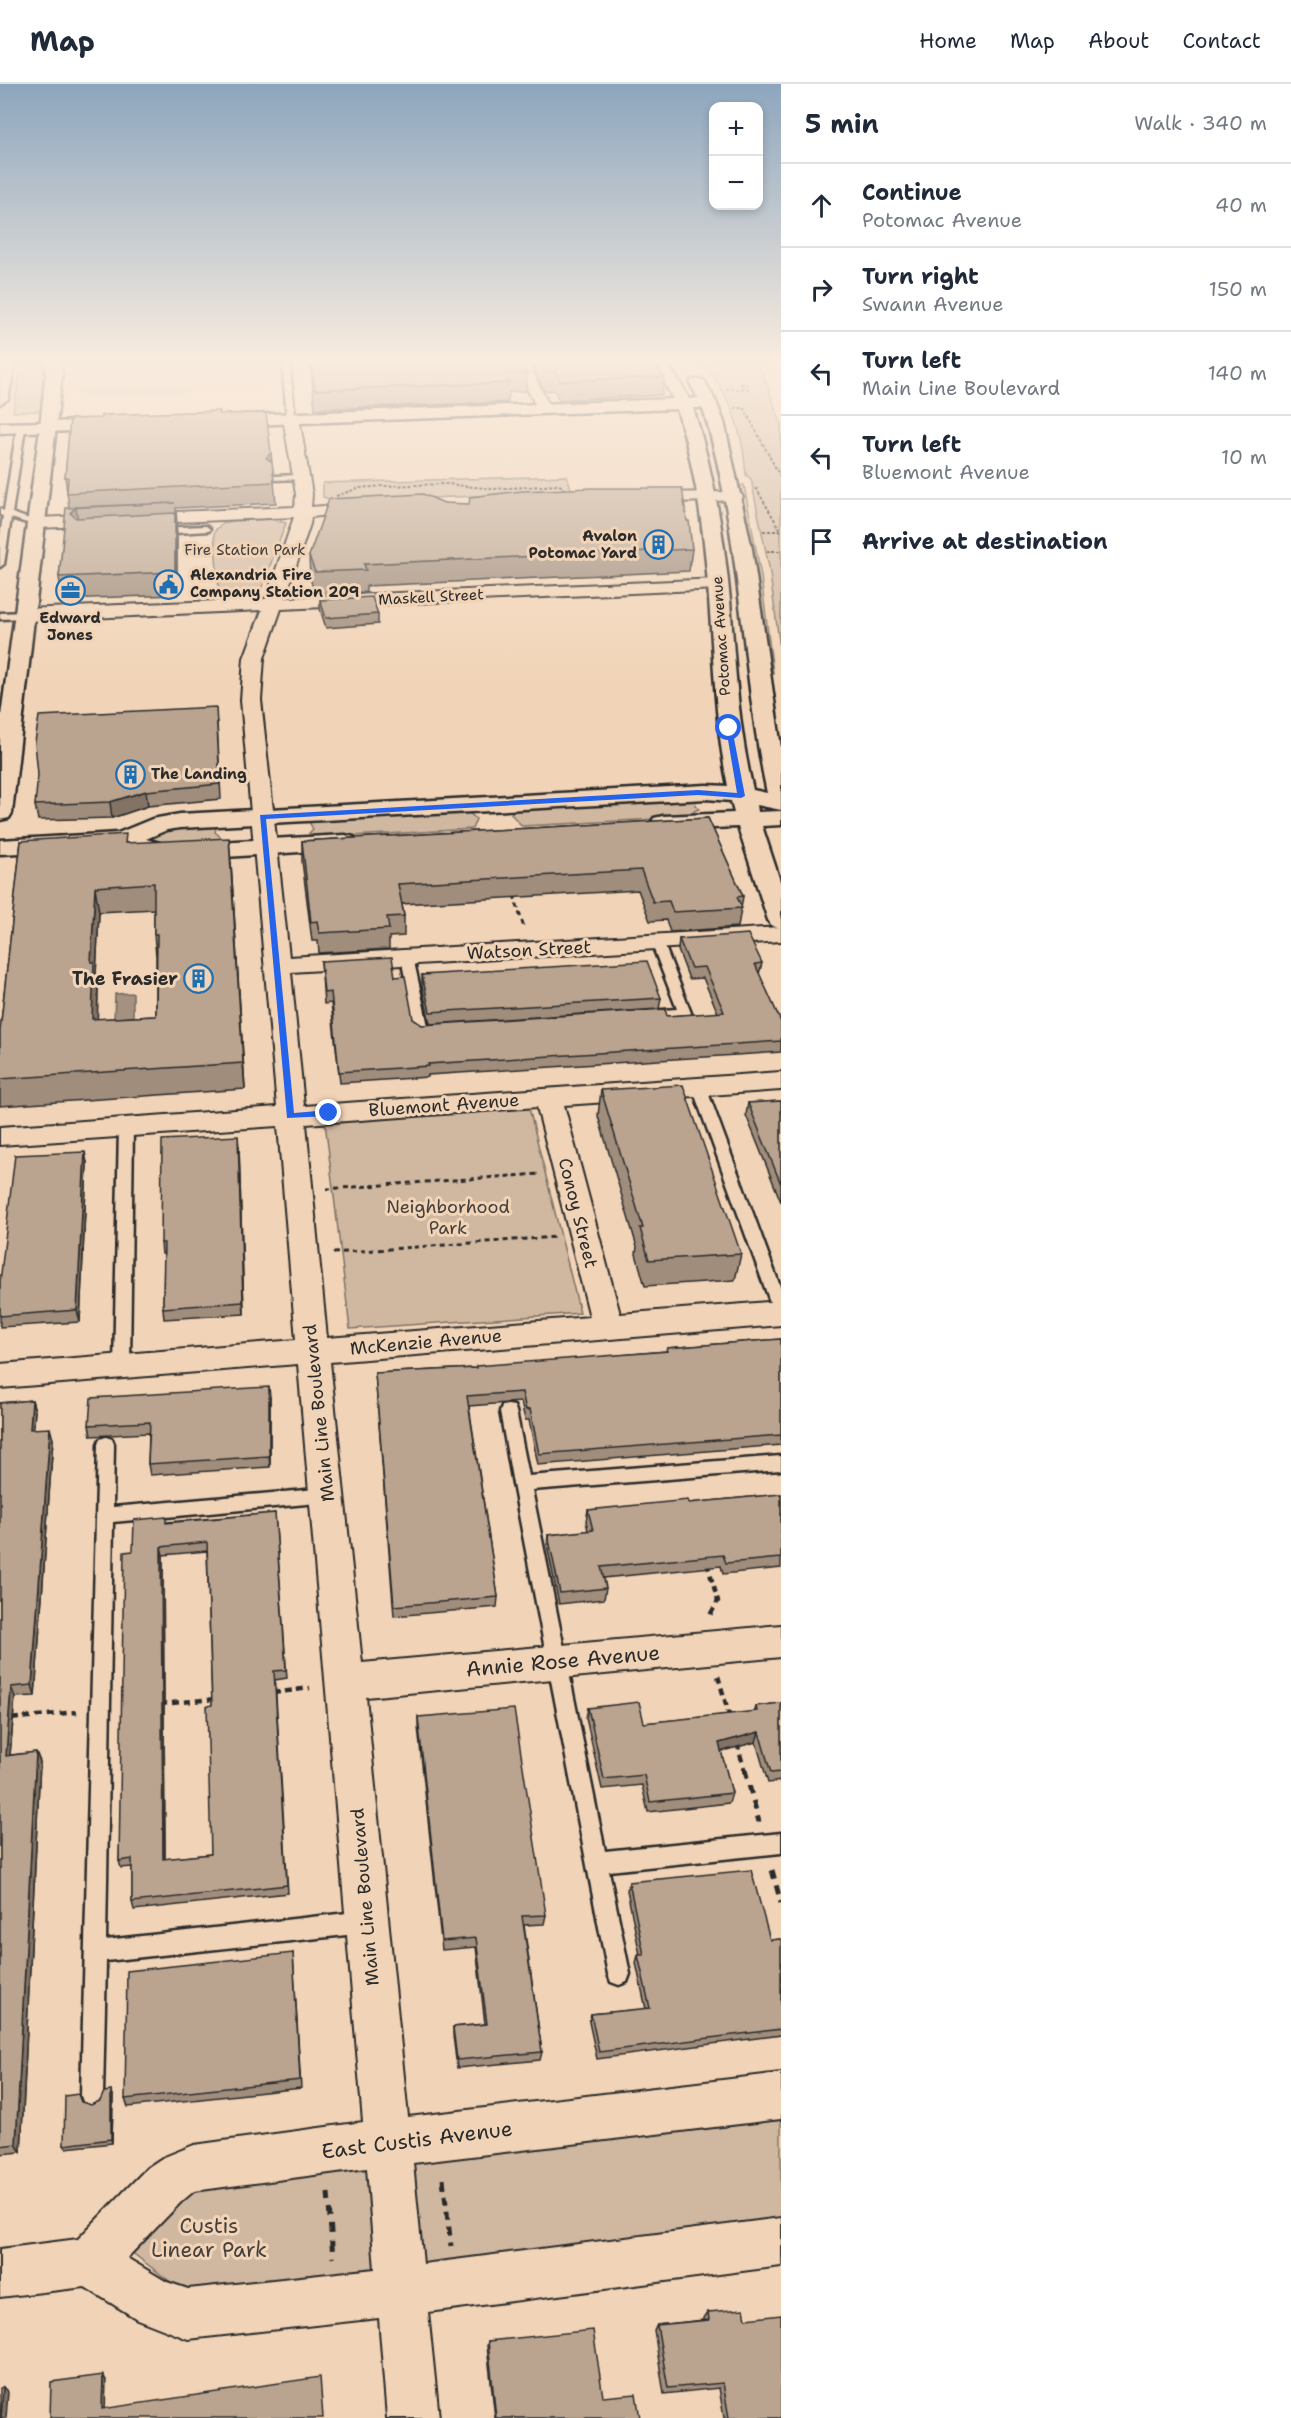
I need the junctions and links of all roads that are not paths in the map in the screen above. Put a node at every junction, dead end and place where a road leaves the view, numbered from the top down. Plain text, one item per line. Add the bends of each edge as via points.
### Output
1 (13, 468) edge
2 (43, 468) edge
3 (299, 468) edge
4 (699, 468) edge
5 (730, 468) edge
6 (300, 477) junction
7 (273, 478) edge
8 (706, 497) junction
9 (735, 497) junction
10 (621, 499) edge
11 (337, 505) edge
12 (304, 512) junction
13 (4, 513) edge
14 (37, 523) junction
15 (206, 529) dead end
16 (148, 531) edge
17 (0, 564) edge
18 (718, 584) junction
19 (274, 604) junction
20 (25, 615) junction
21 (0, 616) edge
22 (781, 803) edge
23 (744, 807) junction
24 (0, 813) edge
25 (262, 817) junction
26 (781, 818) edge
27 (639, 825) edge
28 (122, 840) junction
29 (370, 840) edge
30 (0, 847) edge
31 (266, 847) junction
32 (781, 920) edge
33 (781, 934) edge
34 (657, 942) junction
35 (407, 957) junction
36 (277, 965) junction
37 (640, 1016) edge
38 (446, 1028) edge
39 (781, 1082) edge
40 (699, 1087) junction
41 (548, 1098) junction
42 (290, 1116) junction
43 (126, 1127) junction
44 (0, 1136) edge
45 (781, 1312) edge
46 (608, 1328) junction
47 (312, 1351) junction
48 (122, 1367) junction
49 (0, 1376) edge
50 (508, 1411) dead end
51 (106, 1444) dead end
52 (781, 1462) edge
53 (522, 1484) junction
54 (328, 1495) junction
55 (105, 1515) junction
56 (781, 1641) edge
57 (558, 1661) junction
58 (345, 1682) junction
59 (781, 1843) edge
60 (598, 1862) junction
61 (368, 1922) junction
62 (95, 1952) junction
63 (620, 1974) dead end
64 (92, 2096) dead end
65 (781, 2096) edge
66 (388, 2143) junction
67 (781, 2242) edge
68 (90, 2262) junction
69 (0, 2273) edge
70 (401, 2291) junction
71 (413, 2418) edge

1 - 13 lane
2 - 14 main road
3 - 6 street, Main Line Boulevard
4 - 8 main road, Potomac Avenue
5 - 9 main road, Potomac Avenue
6 - 7 lane
6 - 12 street, Main Line Boulevard
8 - 9 street
8 - 10 street
8 - 18 main road, Potomac Avenue
9 - 22 main road, Potomac Avenue via 763,715
11 - 12 street
12 - 14 street
12 - 19 street, Main Line Boulevard
13 - 14 lane
13 - 17 lane
14 - 20 main road
15 - 16 lane
18 - 19 street, Maskell Street
18 - 23 main road, Potomac Avenue via 724,691
19 - 20 street, Maskell Street
19 - 25 street, Main Line Boulevard via 255,652 251,680
20 - 21 lane, Maskell Street
20 - 24 main road
22 - 23 main road
23 - 25 main road via 698,793
23 - 26 main road
23 - 27 main road
23 - 32 main road, Potomac Avenue
25 - 28 main road via 170,822
25 - 31 street, Main Line Boulevard
28 - 30 main road
28 - 31 main road via 172,852
29 - 31 main road
31 - 36 street, Main Line Boulevard
33 - 34 street, Watson Street
34 - 35 street, Watson Street
34 - 37 lane via 685,1013
35 - 36 street, Watson Street
35 - 38 lane via 422,1030
36 - 42 street, Main Line Boulevard
39 - 40 street, Bluemont Avenue
40 - 41 street, Bluemont Avenue
40 - 45 lane
41 - 42 street, Bluemont Avenue
41 - 46 street, Conoy Street
42 - 43 street, Bluemont Avenue
42 - 47 street, Main Line Boulevard
43 - 44 street, Bluemont Avenue
43 - 48 lane
45 - 46 street, McKenzie Avenue
46 - 47 street, McKenzie Avenue
47 - 48 street, McKenzie Avenue
47 - 54 street, Main Line Boulevard
48 - 49 street, McKenzie Avenue
50 - 53 lane
51 - 55 lane
52 - 53 lane
53 - 57 lane
54 - 55 lane
54 - 58 street, Main Line Boulevard
55 - 62 lane
56 - 57 street, Annie Rose Avenue
57 - 58 street, Annie Rose Avenue
57 - 60 lane
58 - 61 street, Main Line Boulevard
59 - 60 lane
60 - 63 lane
61 - 62 lane
61 - 66 street, Main Line Boulevard
62 - 64 lane
65 - 66 street, East Custis Avenue
66 - 68 street, East Custis Avenue via 210,2166 178,2174
66 - 70 street, Main Line Boulevard
67 - 70 street
68 - 69 street
68 - 70 street via 154,2302 188,2314
70 - 71 street, Main Line Boulevard

